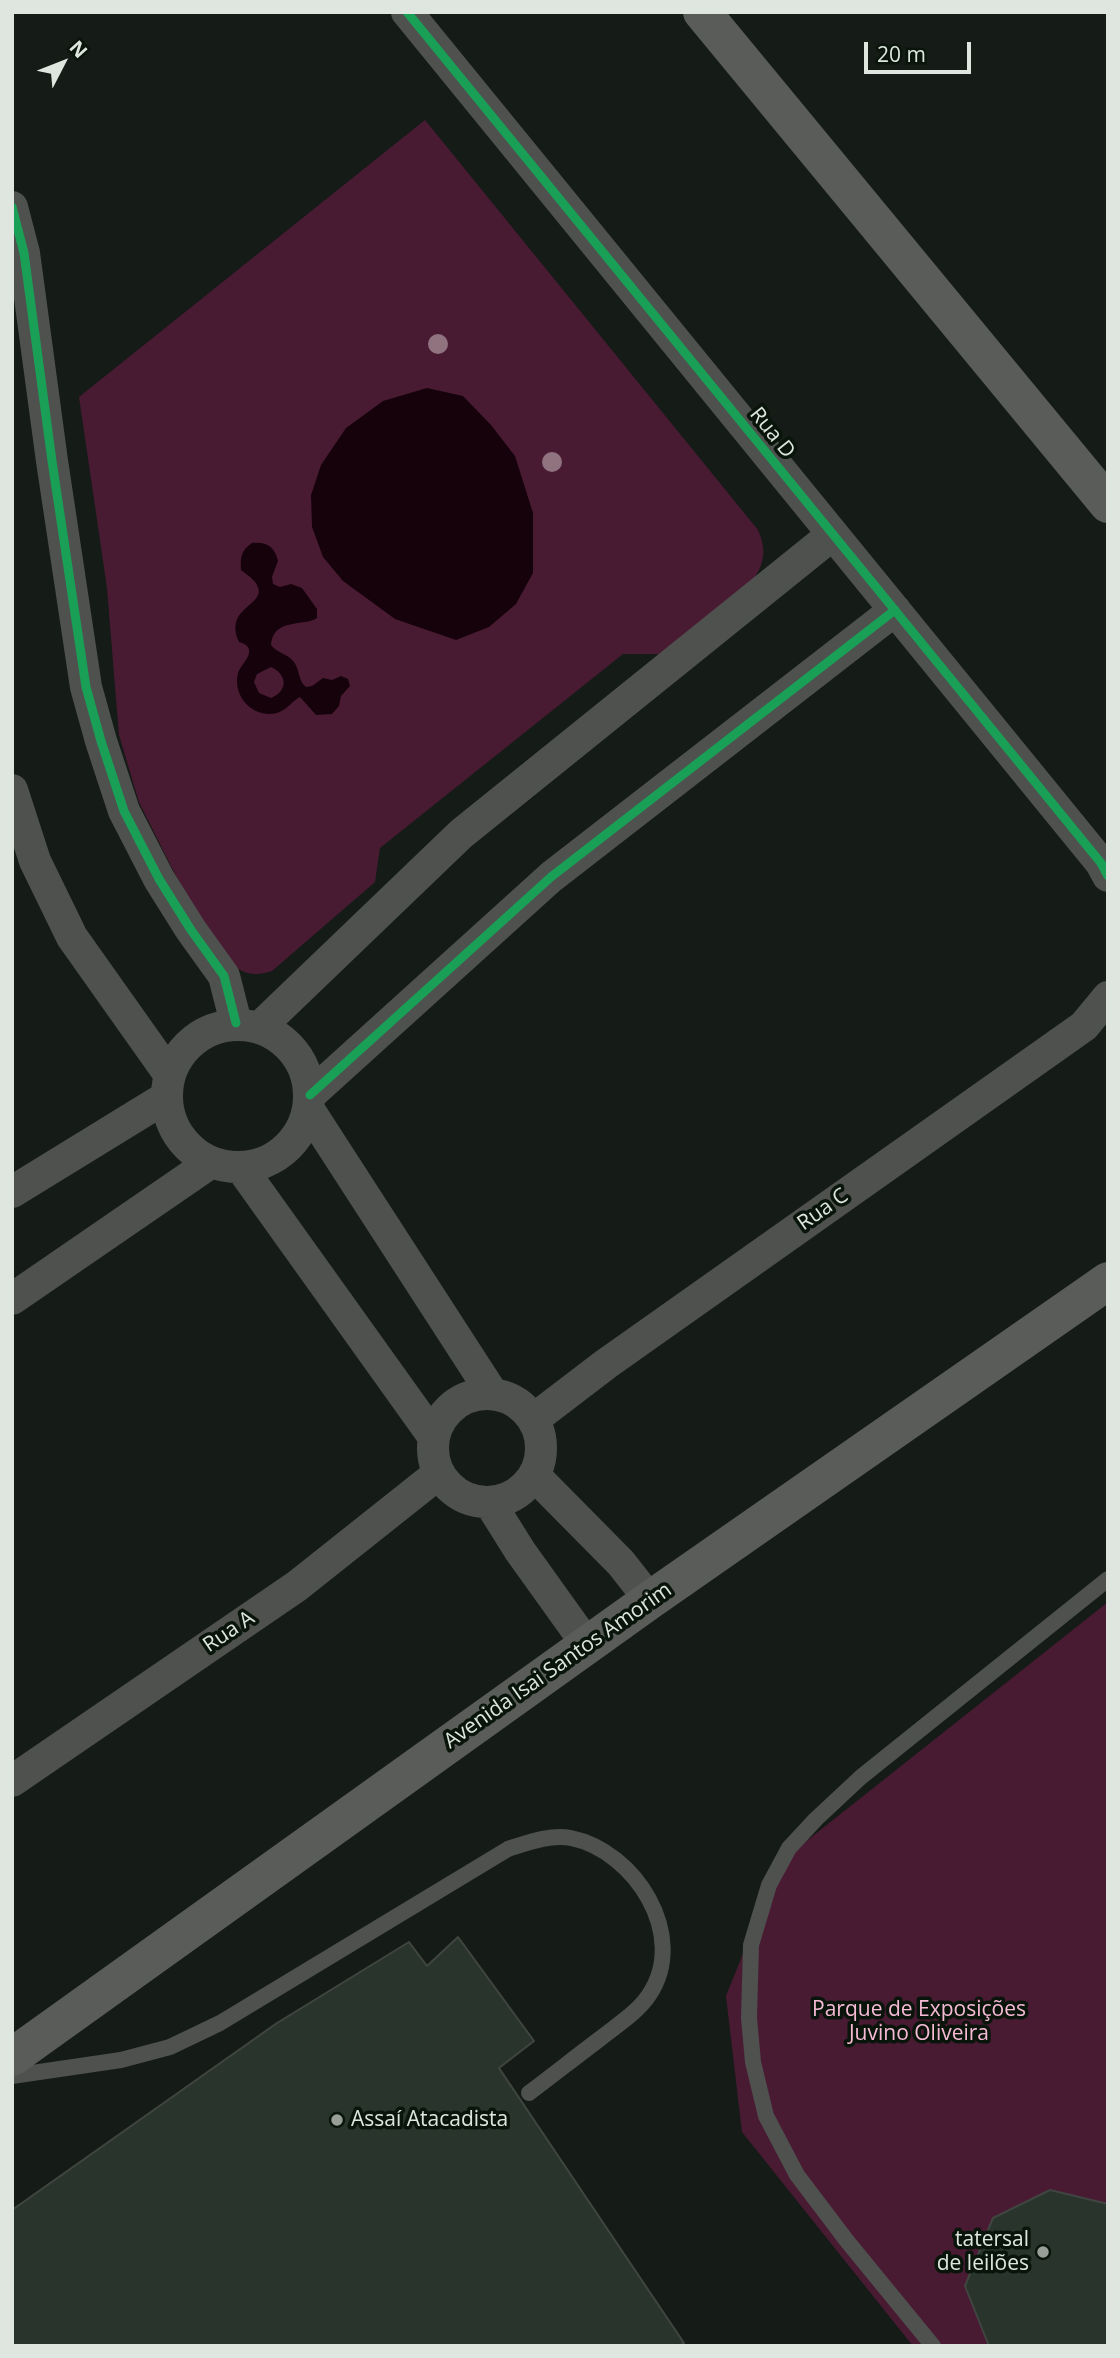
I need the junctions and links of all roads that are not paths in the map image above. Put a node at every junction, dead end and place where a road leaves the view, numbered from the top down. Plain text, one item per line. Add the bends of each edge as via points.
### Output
1 (407, 12) edge
2 (702, 12) edge
3 (12, 207) edge
4 (1108, 504) edge
5 (832, 536) junction
6 (895, 610) junction
7 (12, 790) edge
8 (1108, 876) edge
9 (1108, 997) edge
10 (248, 1025) junction
11 (167, 1086) junction
12 (310, 1103) junction
13 (210, 1163) junction
14 (242, 1169) junction
15 (12, 1192) edge
16 (1108, 1281) edge
17 (12, 1298) edge
18 (492, 1393) junction
19 (534, 1419) junction
20 (433, 1436) junction
21 (438, 1474) junction
22 (535, 1476) junction
23 (490, 1503) junction
24 (1108, 1578) edge
25 (650, 1600) junction
26 (588, 1646) junction
27 (12, 1781) edge
28 (12, 2057) edge
29 (12, 2076) edge
30 (528, 2093) dead end
31 (933, 2346) edge

1 - 5 street, Rua D
2 - 4 main road
3 - 10 street via 24,253 86,687 100,741 124,811 159,879 224,976
5 - 6 street, Rua D
5 - 10 street via 461,834
6 - 8 street, Rua D
6 - 12 street via 551,877
7 - 11 street via 35,860 72,937
9 - 19 street, Rua C via 1084,1026
10 - 11 street via 207,1030 183,1048
10 - 12 street via 296,1053
11 - 13 street via 178,1137
11 - 15 street
12 - 14 street via 296,1140 272,1160
12 - 18 street
13 - 14 street
13 - 17 street
14 - 20 street
16 - 25 main road, Avenida Isai Santos Amorim
18 - 19 street via 516,1401
18 - 20 street via 454,1403
19 - 22 street via 542,1447
20 - 21 street
21 - 23 street via 460,1496
21 - 27 street, Rua A via 297,1586
22 - 23 street via 516,1495
22 - 25 street via 621,1563
23 - 26 street
24 - 31 lane via 861,1777 816,1819 789,1847 769,1885 751,1945 749,2018 753,2062 766,2116 797,2175
25 - 26 main road, Avenida Isai Santos Amorim
26 - 28 main road, Avenida Isai Santos Amorim
29 - 30 lane via 170,2048 220,2023 508,1849 541,1839 570,1838 618,1859 634,1877 654,1908 663,1953 649,1996

